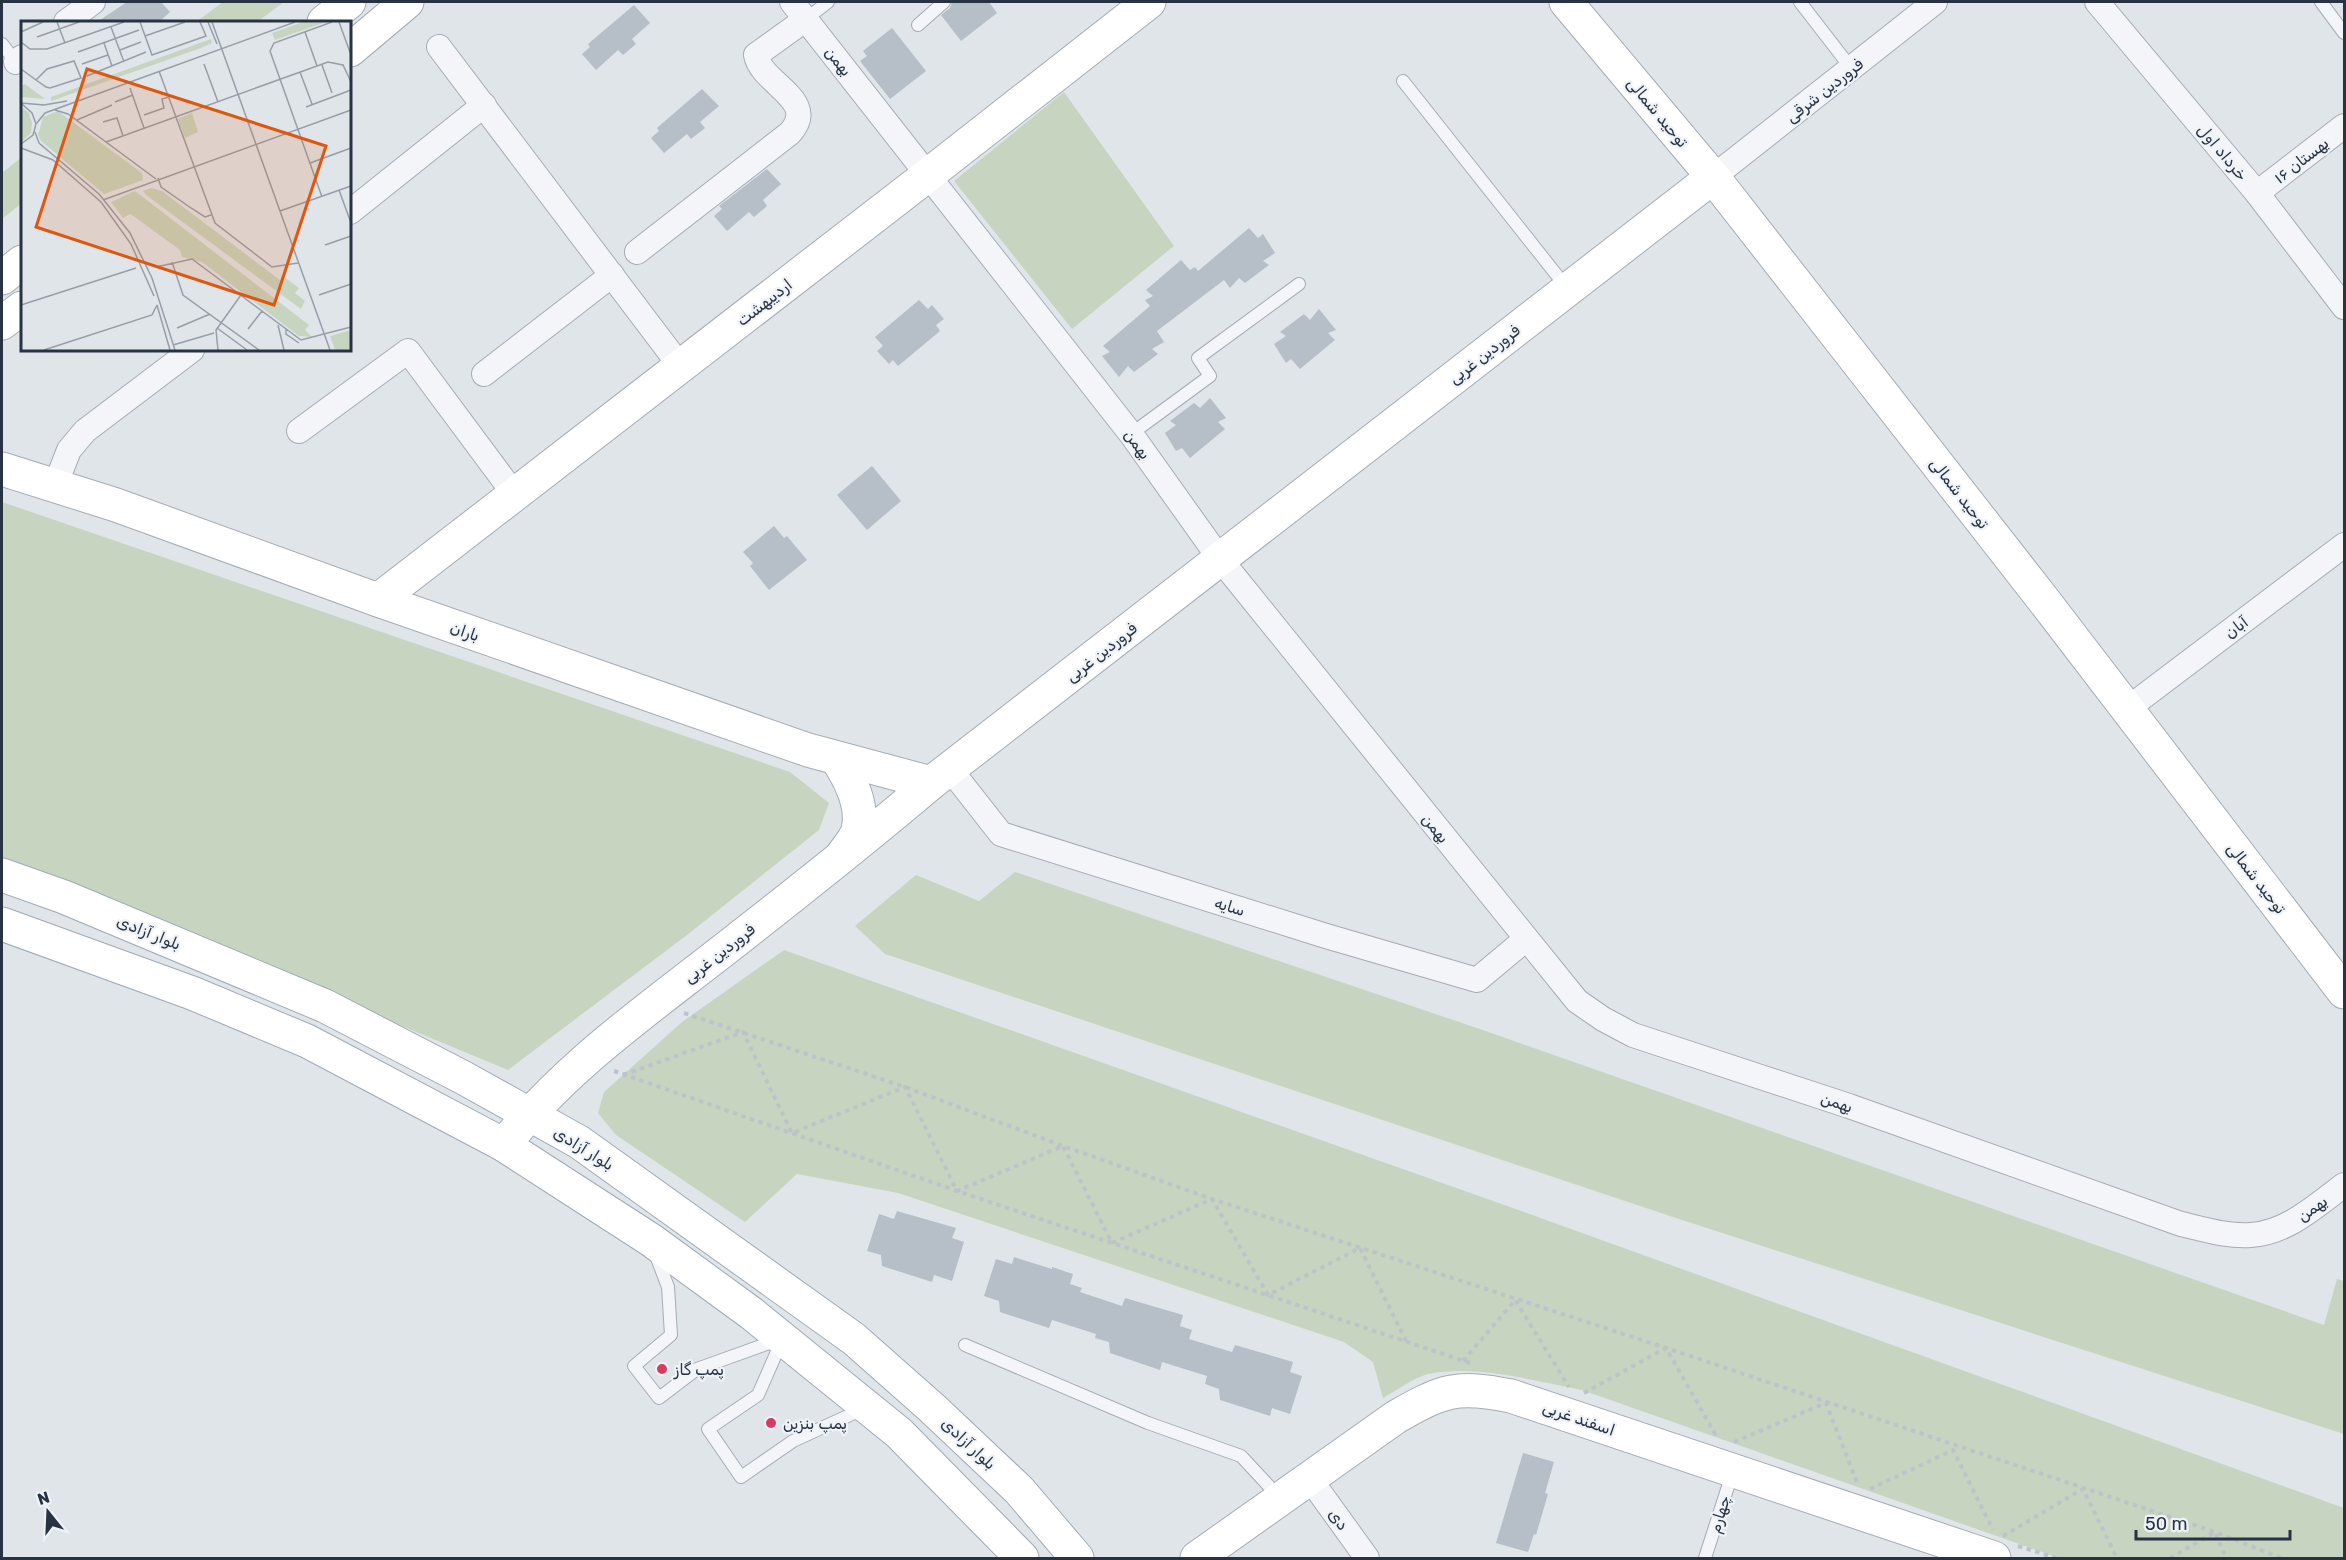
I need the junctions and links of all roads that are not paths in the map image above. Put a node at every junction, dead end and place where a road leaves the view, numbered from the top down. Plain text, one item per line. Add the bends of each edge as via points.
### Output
1 (93, 2) edge
2 (349, 2) edge
3 (407, 2) edge
4 (828, 2) edge
5 (944, 2) edge
6 (1149, 2) edge
7 (1566, 2) edge
8 (1800, 2) edge
9 (1935, 2) edge
10 (2097, 2) edge
11 (2321, 2) edge
12 (799, 10) edge
13 (67, 21) edge
14 (325, 21) edge
15 (918, 25) dead end
16 (2344, 33) edge
17 (440, 47) dead end
18 (351, 49) edge
19 (1851, 68) junction
20 (1403, 81) dead end
21 (484, 105) junction
22 (2344, 126) edge
23 (928, 175) junction
24 (1713, 177) junction
25 (2257, 194) junction
26 (351, 211) edge
27 (637, 252) dead end
28 (21, 263) edge
29 (612, 275) junction
30 (2, 278) edge
31 (1299, 284) dead end
32 (1568, 289) junction
33 (2344, 307) edge
34 (21, 309) edge
35 (2, 323) edge
36 (191, 351) edge
37 (681, 367) junction
38 (484, 375) dead end
39 (299, 431) dead end
40 (1131, 434) junction
41 (2, 470) edge
42 (56, 486) junction
43 (515, 495) junction
44 (2344, 545) edge
45 (1220, 559) junction
46 (378, 600) junction
47 (2127, 709) junction
48 (837, 759) junction
49 (940, 776) junction
50 (836, 862) junction
51 (2, 875) edge
52 (2, 924) edge
53 (1526, 939) junction
54 (2344, 992) edge
55 (528, 1114) junction
56 (494, 1139) junction
57 (532, 1163) junction
58 (2344, 1185) edge
59 (651, 1240) junction
60 (783, 1338) junction
61 (965, 1346) dead end
62 (867, 1407) junction
63 (1730, 1454) junction
64 (1310, 1479) junction
65 (1281, 1499) junction
66 (1001, 1546) edge
67 (2004, 1546) edge
68 (1022, 1558) edge
69 (1077, 1558) edge
70 (1197, 1558) edge
71 (1367, 1558) edge
72 (1705, 1558) edge

1 - 13 street
2 - 14 street
3 - 18 street
4 - 12 lane
5 - 15 lane
6 - 23 street, اردیبهشت
7 - 24 street, توحید شمالی
8 - 19 lane
9 - 19 street, فروردین شرقی
10 - 25 street, خرداد اول
11 - 16 lane
12 - 23 street, بهمن
12 - 27 street via 756,55 764,70 796,105 798,123
17 - 21 street
19 - 24 street, فروردین شرقی
20 - 32 lane
21 - 26 street
21 - 29 street
22 - 25 street, بهستان ۱۶
23 - 37 street, اردیبهشت
23 - 40 street, بهمن
24 - 32 street, فروردین غربی
24 - 47 street, توحید شمالی
25 - 33 street, خرداد اول
28 - 30 street
29 - 37 street
29 - 38 street
31 - 40 lane via 1198,358 1210,376
32 - 45 street, فروردین غربی
34 - 35 street
36 - 42 street via 85,431 69,450
37 - 43 street, اردیبهشت
39 - 43 street via 408,351
40 - 45 street, بهمن
41 - 42 street, باران
42 - 46 street, باران
43 - 46 street, اردیبهشت
44 - 47 street, آبان
45 - 49 street, فروردین غربی
45 - 53 street, بهمن
46 - 48 street, باران
47 - 54 street, توحید شمالی
48 - 49 street, باران
48 - 50 street via 850,780 859,817 858,831
49 - 50 street, فروردین غربی
49 - 53 street, سایه via 1001,834 1477,980
50 - 55 street, فروردین غربی via 585,1060
51 - 55 street, بلوار آزادی via 325,1006
52 - 56 street via 192,993 307,1041
53 - 58 street, بهمن via 1577,1001 1634,1035 1849,1106 2181,1224 2251,1235 2278,1229 2303,1216
55 - 56 street via 502,1114 495,1126
55 - 57 street, فروردین غربی via 538,1136 531,1148
55 - 69 street, بلوار آزادی via 579,1142 854,1339 1019,1491
56 - 57 street
57 - 59 street
59 - 60 street
59 - 60 lane via 668,1287 672,1335 634,1366 659,1398 697,1369
60 - 62 street
60 - 62 lane via 758,1395 708,1429 741,1477 793,1441
61 - 65 lane via 1148,1423 1241,1456
62 - 66 street via 899,1433
63 - 64 street, اسفند غربی via 1511,1396 1462,1389 1396,1417
63 - 67 street, اسفند غربی
63 - 72 lane, چهارم
64 - 65 street, اسفند غربی
64 - 71 street, دی
65 - 70 street, اسفند غربی
66 - 68 street

